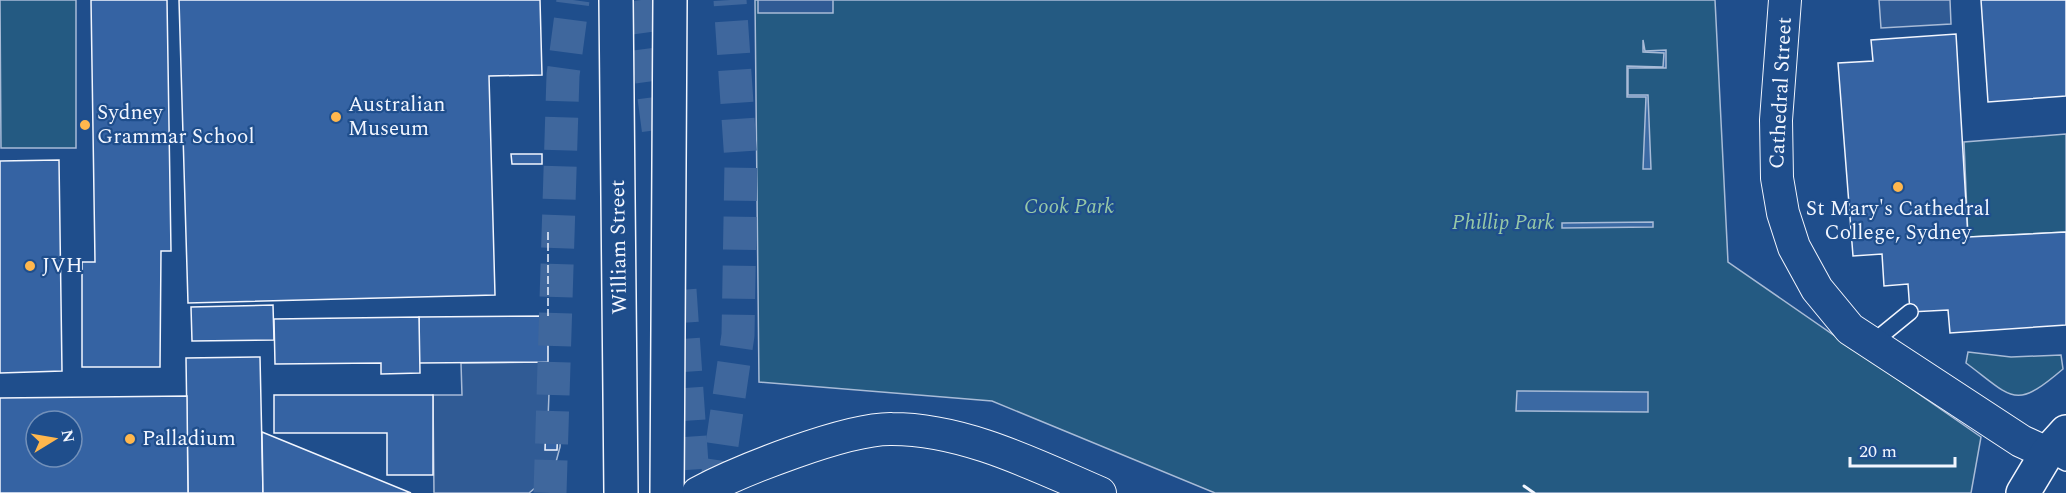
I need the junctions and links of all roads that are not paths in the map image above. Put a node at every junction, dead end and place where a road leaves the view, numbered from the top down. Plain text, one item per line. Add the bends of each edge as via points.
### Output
1 (616, 0) edge
2 (670, 0) edge
3 (1785, 0) edge
4 (1910, 312) dead end
5 (1872, 343) junction
6 (2060, 449) edge
7 (621, 493) edge
8 (667, 493) edge
9 (698, 493) edge
10 (1100, 493) edge
11 (2023, 493) edge

1 - 7 main road, William Street
2 - 8 main road
3 - 5 street, Cathedral Street via 1775,153 1783,213 1794,247 1816,289 1850,329
4 - 5 lane
5 - 6 street, Cathedral Street via 2021,441
6 - 11 main road
9 - 10 street via 824,443 890,428 957,438

